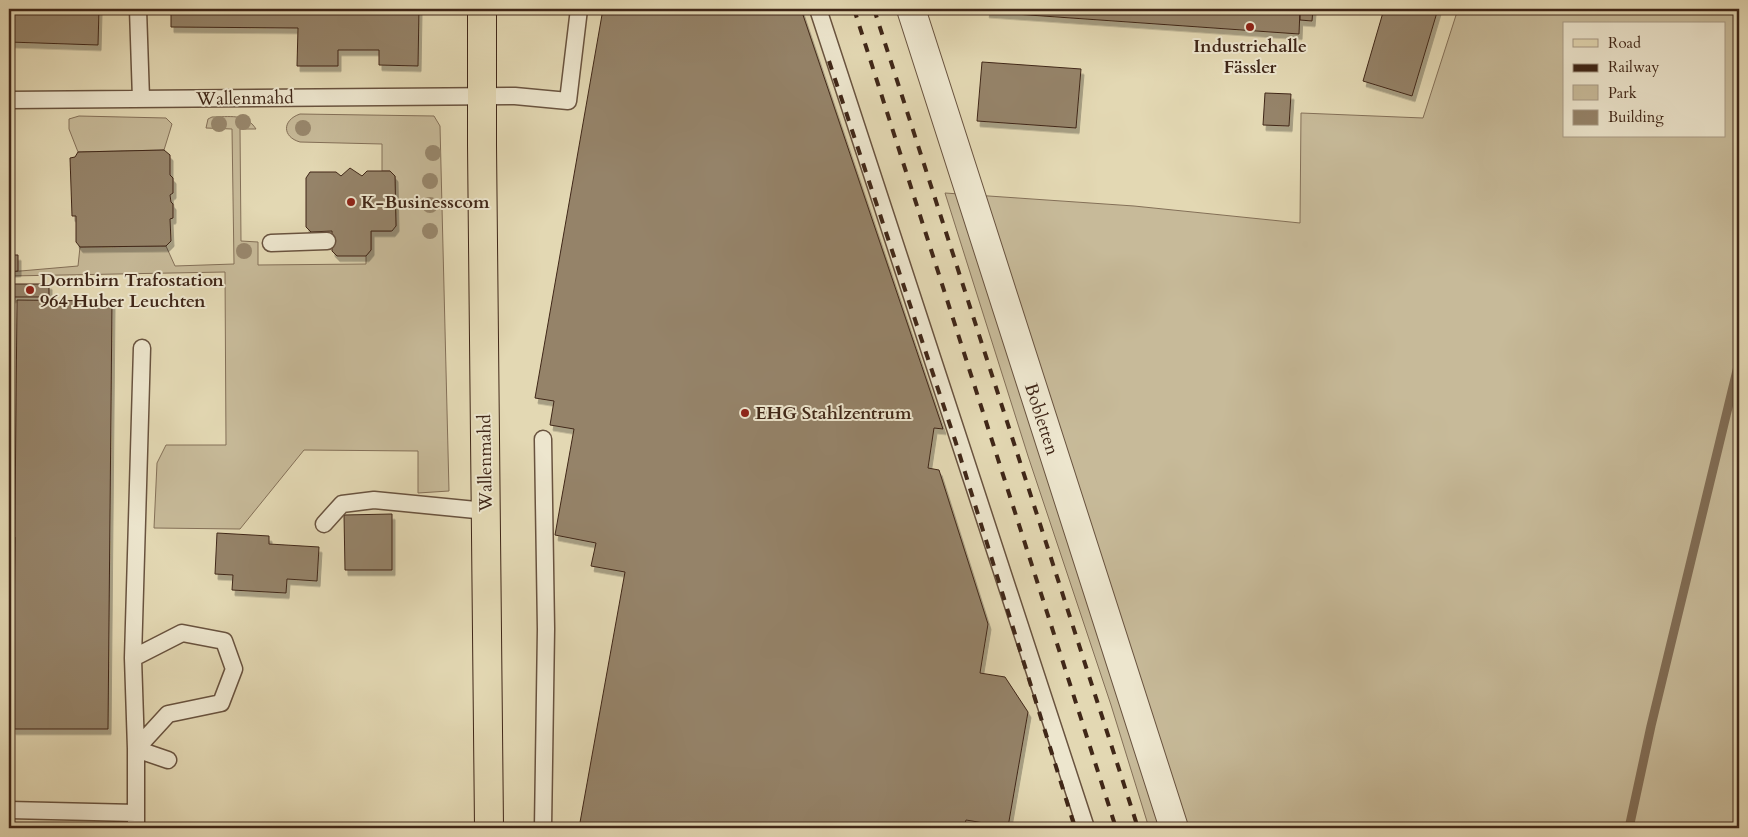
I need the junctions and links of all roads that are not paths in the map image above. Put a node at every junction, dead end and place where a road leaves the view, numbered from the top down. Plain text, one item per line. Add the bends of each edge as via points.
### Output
1 (138, 9) edge
2 (482, 9) edge
3 (579, 9) edge
4 (818, 9) edge
5 (911, 9) edge
6 (481, 97) junction
7 (141, 99) junction
8 (9, 100) edge
9 (327, 241) dead end
10 (271, 243) dead end
11 (142, 348) dead end
12 (543, 439) dead end
13 (486, 511) junction
14 (324, 524) dead end
15 (133, 658) junction
16 (136, 749) junction
17 (168, 760) dead end
18 (9, 810) edge
19 (136, 821) edge
20 (490, 828) edge
21 (543, 828) edge
22 (1086, 828) edge
23 (1174, 828) edge

1 - 7 lane
2 - 6 main road, Wallenmahd
3 - 6 lane via 568,101 515,96
4 - 22 lane
5 - 23 street, Bobletten
6 - 7 lane, Wallenmahd
6 - 13 main road, Wallenmahd
7 - 8 lane, Wallenmahd
9 - 10 lane
11 - 15 lane
12 - 21 lane via 546,629
13 - 14 lane via 374,500 342,504
13 - 20 main road, Wallenmahd
15 - 16 lane
15 - 16 lane via 182,633 224,641 234,669 221,703 168,714
16 - 17 lane
16 - 19 lane
18 - 19 lane

